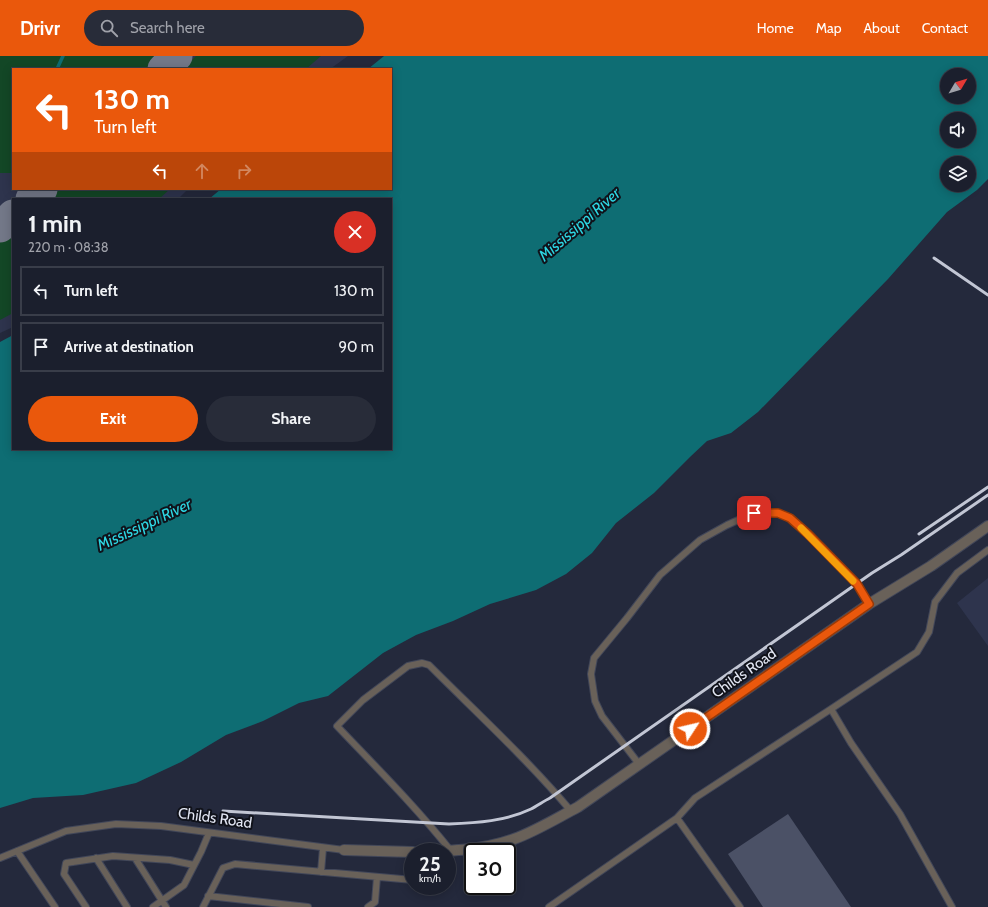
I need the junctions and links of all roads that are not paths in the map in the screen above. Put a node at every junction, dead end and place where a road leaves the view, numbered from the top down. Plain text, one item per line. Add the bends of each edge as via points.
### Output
1 (988, 526) edge
2 (988, 550) edge
3 (869, 604) junction
4 (831, 709) junction
5 (639, 764) junction
6 (570, 810) junction
7 (677, 818) junction
8 (208, 832) junction
9 (444, 843) edge
10 (323, 848) junction
11 (17, 850) junction
12 (344, 850) joint
13 (456, 850) edge
14 (404, 852) edge
15 (0, 858) edge
16 (96, 858) junction
17 (135, 858) junction
18 (194, 865) junction
19 (321, 872) junction
20 (377, 877) junction
21 (404, 879) edge
22 (208, 896) junction
23 (162, 901) junction
24 (55, 907) edge
25 (86, 907) edge
26 (127, 907) edge
27 (153, 907) edge
28 (166, 907) edge
29 (202, 907) edge
30 (308, 907) edge
31 (368, 907) edge
32 (549, 907) edge
33 (740, 907) edge
34 (952, 907) edge

1 - 3 street, Childs Road
2 - 4 lane via 957,573 935,602 928,632 917,652
3 - 5 street, Childs Road
3 - 5 lane via 857,584 818,543 790,518 778,513 754,513 700,540 660,575 594,658 591,674 595,700 602,716
4 - 7 lane via 695,798
4 - 34 lane via 900,814
5 - 6 street, Childs Road
6 - 9 lane via 510,745 429,666 422,663 408,666 363,700 337,726 394,785
6 - 13 street, Childs Road via 514,839
7 - 32 lane
7 - 33 lane
8 - 10 lane, Childs Road
8 - 11 lane, Childs Road via 116,824 66,831
8 - 18 lane
10 - 12 lane, Childs Road
10 - 19 lane
11 - 15 lane, Childs Road
11 - 24 lane
12 - 14 street, Childs Road
16 - 17 lane
16 - 25 lane via 66,863 64,874
16 - 26 lane
17 - 18 lane via 170,860
17 - 23 lane
18 - 23 lane via 184,885
19 - 20 lane
19 - 22 lane via 235,864 223,868
20 - 21 lane
20 - 31 lane via 375,902
22 - 29 lane
22 - 30 lane
23 - 27 lane
23 - 28 lane

